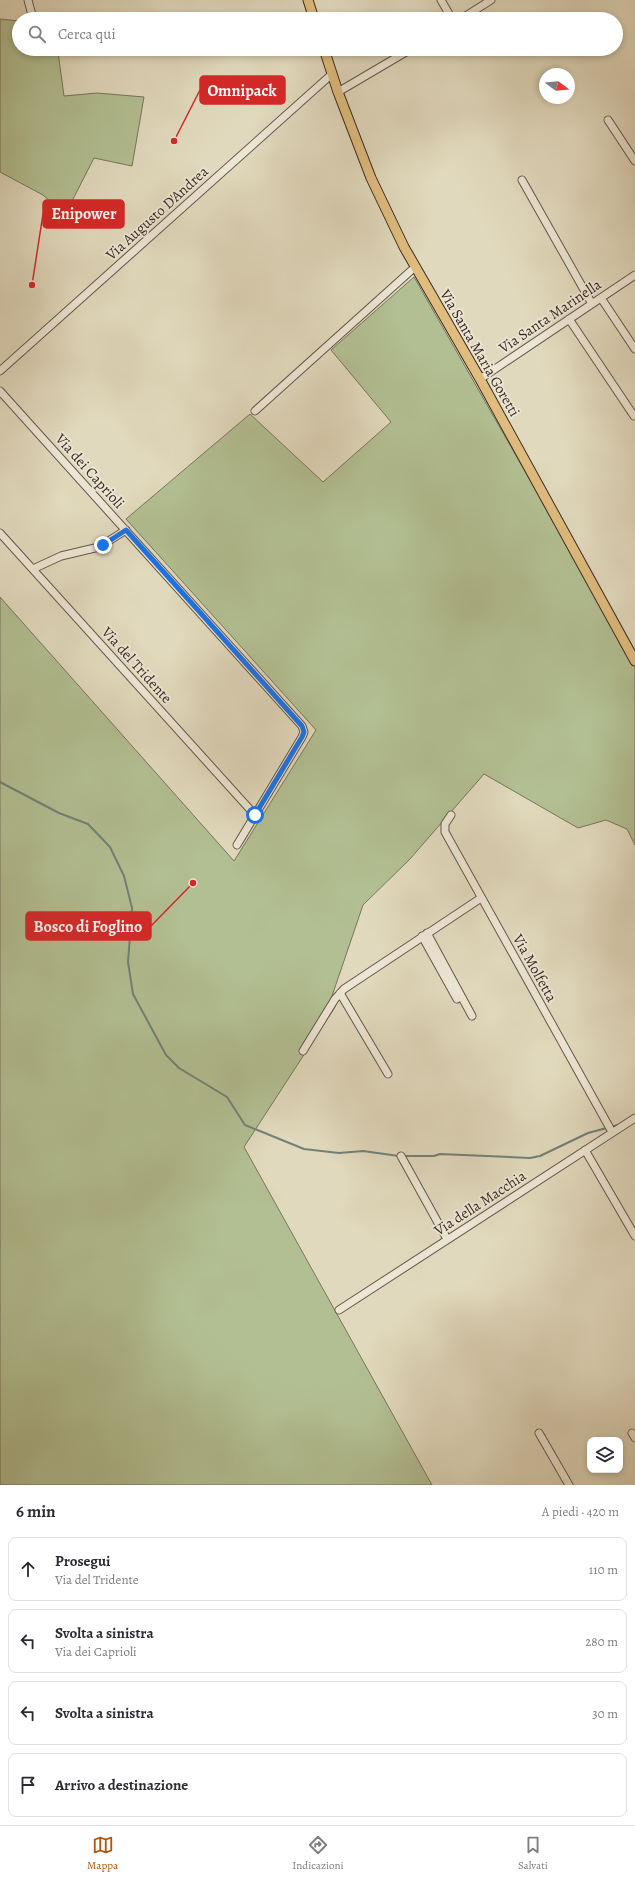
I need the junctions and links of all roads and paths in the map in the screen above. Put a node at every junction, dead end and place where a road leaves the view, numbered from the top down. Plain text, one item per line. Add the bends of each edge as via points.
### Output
1 (28, 0) edge
2 (308, 0) edge
3 (442, 0) edge
4 (491, 0) edge
5 (31, 12) edge
6 (312, 12) edge
7 (448, 12) edge
8 (472, 12) edge
9 (326, 56) edge
10 (399, 56) edge
11 (332, 74) junction
12 (338, 92) junction
13 (608, 120) dead end
14 (635, 161) edge
15 (522, 180) dead end
16 (415, 267) junction
17 (635, 276) edge
18 (601, 298) junction
19 (592, 304) junction
20 (569, 319) junction
21 (635, 349) edge
22 (0, 371) edge
23 (480, 379) junction
24 (0, 391) edge
25 (255, 411) dead end
26 (634, 416) edge
27 (126, 530) junction
28 (0, 533) edge
29 (33, 570) junction
30 (635, 662) edge
31 (255, 815) junction
32 (451, 816) dead end
33 (237, 845) dead end
34 (481, 898) junction
35 (425, 934) junction
36 (340, 993) junction
37 (457, 999) dead end
38 (472, 1016) dead end
39 (303, 1051) dead end
40 (388, 1074) dead end
41 (635, 1118) edge
42 (612, 1132) junction
43 (585, 1150) junction
44 (401, 1156) dead end
45 (635, 1236) edge
46 (447, 1239) junction
47 (338, 1310) dead end
48 (539, 1433) dead end
49 (569, 1485) edge

1 - 5 street
2 - 6 main road
3 - 7 street
4 - 8 street
9 - 11 main road, Via Santa Maria Goretti
10 - 12 street
11 - 12 main road, Via Santa Maria Goretti
11 - 22 street, Via Augusto D'Andrea
12 - 16 main road, Via Santa Maria Goretti via 380,198
13 - 14 street
15 - 19 street
16 - 23 main road, Via Santa Maria Goretti
16 - 25 street
17 - 18 street, Via Santa Marinella
18 - 19 street, Via Santa Marinella
18 - 21 street
19 - 20 street, Via Santa Marinella
20 - 23 street, Via Santa Marinella
20 - 26 street
23 - 30 main road, Via Santa Maria Goretti
24 - 27 street, Via dei Caprioli
27 - 29 street via 103,545 57,557
27 - 31 street, Via dei Caprioli via 304,730
28 - 29 street, Via del Tridente
29 - 31 street, Via del Tridente
31 - 33 street
32 - 34 street, Via Molfetta via 445,824 445,832
34 - 35 street
34 - 42 street, Via Molfetta
35 - 36 street
35 - 37 street
35 - 38 street
36 - 39 street
36 - 40 street
41 - 42 street, Via della Macchia
42 - 43 street, Via della Macchia
43 - 45 street
43 - 46 street, Via della Macchia
44 - 46 street
46 - 47 street, Via della Macchia
48 - 49 street

